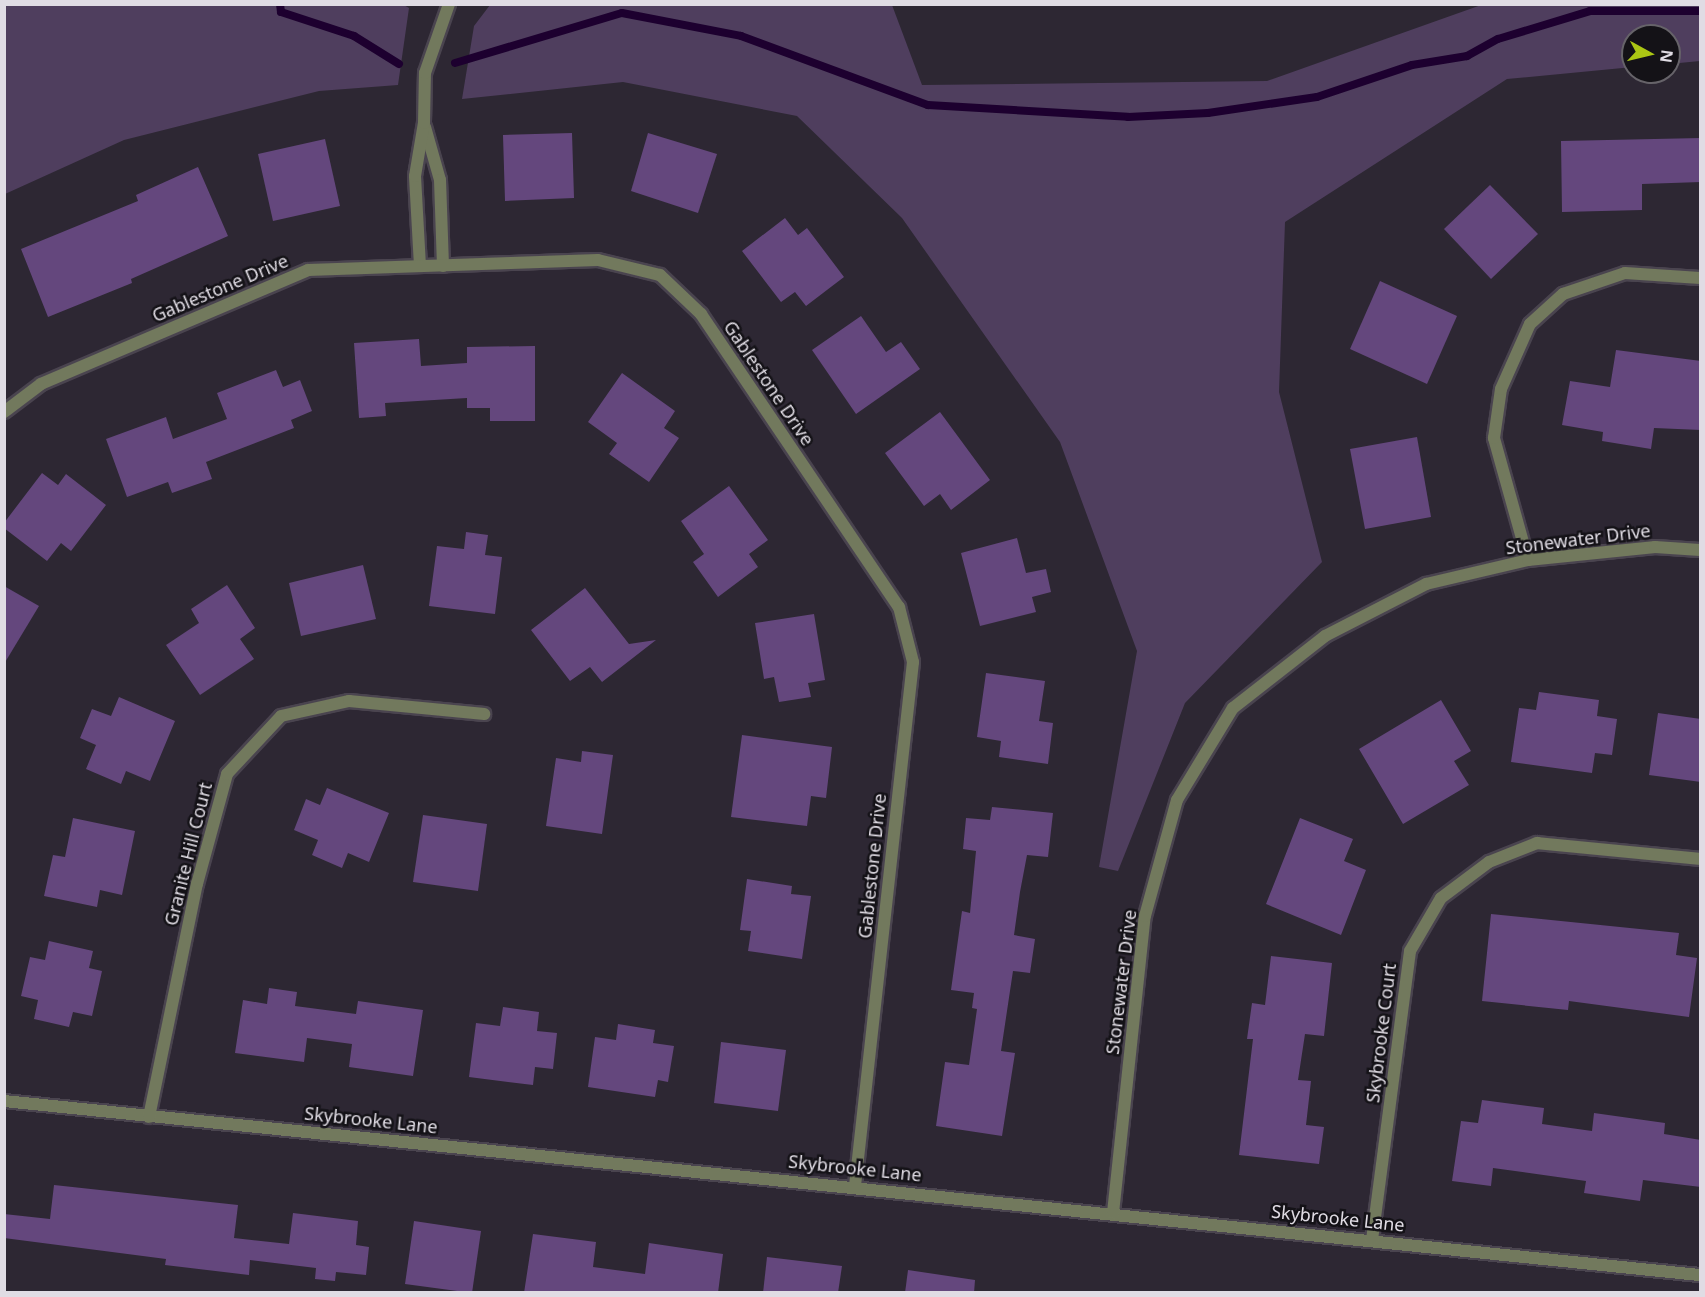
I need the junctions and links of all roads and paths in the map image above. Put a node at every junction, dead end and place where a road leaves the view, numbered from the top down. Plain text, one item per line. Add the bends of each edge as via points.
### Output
1 (449, 4) edge
2 (424, 123) junction
3 (420, 266) junction
4 (443, 266) junction
5 (1701, 278) edge
6 (4, 412) edge
7 (1701, 549) edge
8 (1528, 560) junction
9 (484, 714) dead end
10 (1701, 859) edge
11 (4, 1101) edge
12 (149, 1117) junction
13 (855, 1186) junction
14 (1113, 1212) junction
15 (1372, 1240) junction
16 (1701, 1275) edge

1 - 2 street via 425,73
2 - 3 street via 415,176
2 - 4 street via 440,180
3 - 4 street, Gablestone Drive
3 - 6 street, Gablestone Drive via 308,270 41,384
4 - 13 street, Gablestone Drive via 597,260 660,275 701,314 899,607 913,663
5 - 8 street via 1625,273 1563,294 1530,324 1501,389 1494,438
7 - 8 street, Stonewater Drive via 1655,547
8 - 14 street, Stonewater Drive via 1426,584 1325,636 1233,708 1176,800 1145,916
9 - 12 street, Granite Hill Court via 349,701 281,716 226,774 197,884
10 - 15 street, Skybrooke Court via 1537,843 1489,862 1441,898 1410,951
11 - 12 street, Skybrooke Lane
12 - 13 street, Skybrooke Lane
13 - 14 street, Skybrooke Lane
14 - 15 street, Skybrooke Lane
15 - 16 street, Skybrooke Lane

